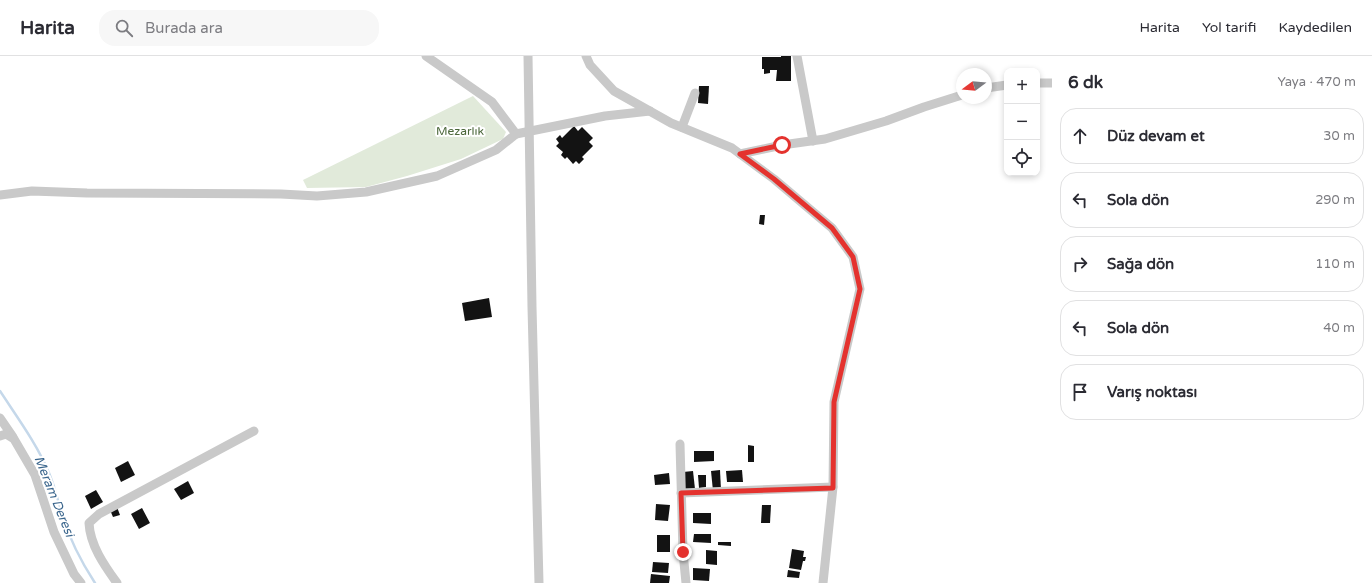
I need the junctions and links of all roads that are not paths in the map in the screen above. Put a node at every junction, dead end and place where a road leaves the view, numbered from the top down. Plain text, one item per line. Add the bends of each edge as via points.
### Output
1 (426, 56) edge
2 (528, 56) edge
3 (586, 56) edge
4 (796, 56) edge
5 (1040, 82) edge
6 (1052, 83) edge
7 (1004, 85) edge
8 (992, 87) edge
9 (695, 93) dead end
10 (956, 97) edge
11 (650, 111) junction
12 (682, 127) junction
13 (530, 131) junction
14 (516, 134) junction
15 (813, 141) junction
16 (740, 154) junction
17 (0, 195) edge
18 (0, 418) edge
19 (254, 431) dead end
20 (0, 436) edge
21 (14, 439) junction
22 (680, 444) dead end
23 (833, 488) junction
24 (681, 493) junction
25 (81, 583) edge
26 (117, 583) edge
27 (538, 583) edge
28 (686, 583) edge
29 (823, 583) edge

1 - 14 street via 492,102
2 - 13 street
3 - 11 street via 590,65 614,91
4 - 15 street
5 - 6 street
7 - 8 street
9 - 12 street
10 - 15 street via 825,140
11 - 12 street
11 - 13 street via 605,116
12 - 16 street via 732,148
13 - 14 street
13 - 27 street
14 - 17 street via 496,150 437,176 366,192 317,196 32,192
15 - 16 street
16 - 23 street via 832,228 853,257 860,289 834,402
18 - 21 street
19 - 26 street via 99,514 89,523 90,534 103,563
20 - 21 street via 6,434
21 - 25 street via 35,475 54,532
22 - 24 street
23 - 24 street
23 - 29 street
24 - 28 street

